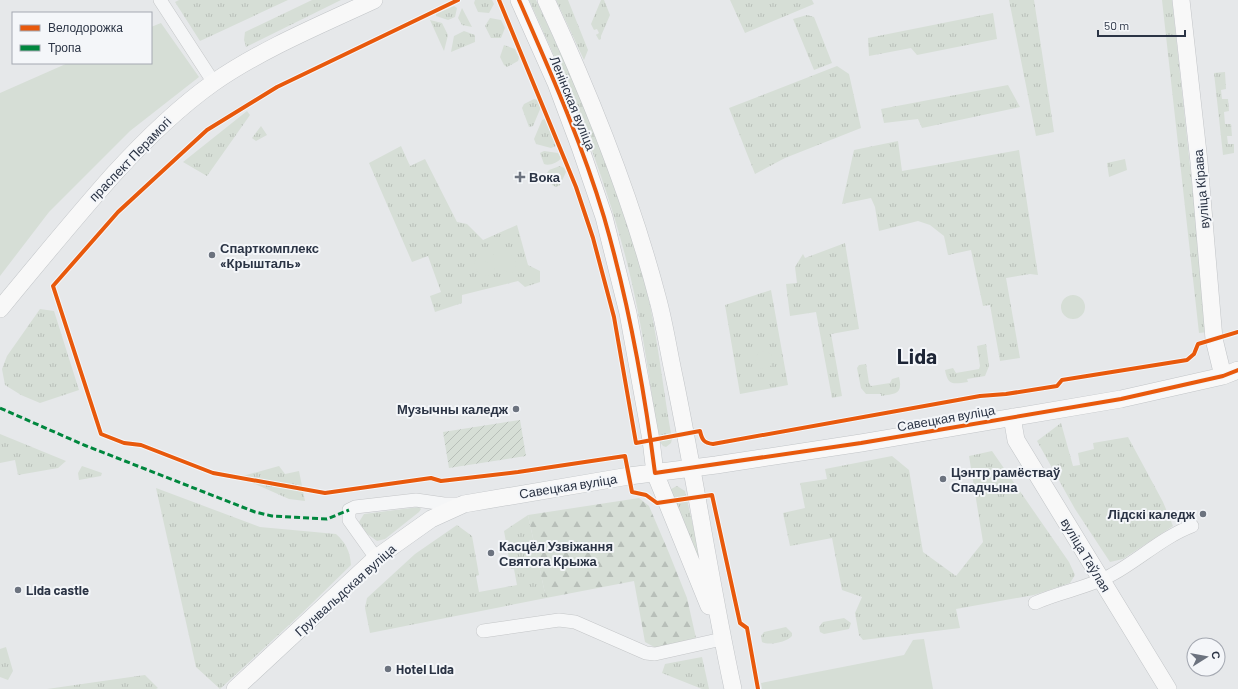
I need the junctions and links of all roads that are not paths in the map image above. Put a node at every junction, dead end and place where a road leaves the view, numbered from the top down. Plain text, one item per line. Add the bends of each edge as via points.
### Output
1 (160, 0) edge
2 (374, 0) edge
3 (519, 0) edge
4 (546, 0) edge
5 (1181, 0) edge
6 (214, 83) junction
7 (0, 309) edge
8 (1231, 373) edge
9 (1012, 417) junction
10 (692, 468) junction
11 (654, 473) junction
12 (464, 504) junction
13 (1192, 526) dead end
14 (376, 558) junction
15 (1101, 579) junction
16 (1036, 603) dead end
17 (483, 631) dead end
18 (722, 639) junction
19 (235, 689) edge
20 (733, 689) edge
21 (1168, 689) edge

1 - 6 street
2 - 6 main road, праспект Перамогі via 238,67
3 - 11 main road, Ленінская вуліца via 564,104 604,217 628,313
4 - 10 main road, Ленінская вуліца via 606,137 636,222 658,301
5 - 8 main road, вуліца Кірава via 1214,339
6 - 7 main road, праспект Перамогі via 153,132 70,223
8 - 9 main road, Савецкая вуліца via 1121,399
9 - 10 main road, Савецкая вуліца via 862,443
9 - 15 main road, вуліца Таўлая via 1016,440
10 - 11 main road, Савецкая вуліца
10 - 18 main road, Ленінская вуліца
11 - 12 main road, Савецкая вуліца
11 - 18 main road, Ленінская вуліца
12 - 14 main road, Грунвальдская вуліца via 431,519
12 - 14 street via 416,500 355,507 349,510 349,520
13 - 15 street via 1176,532 1113,574
14 - 19 main road, Грунвальдская вуліца
15 - 16 street
15 - 21 main road, вуліца Таўлая
17 - 18 street via 559,620 575,622 646,653 655,654
18 - 20 main road

